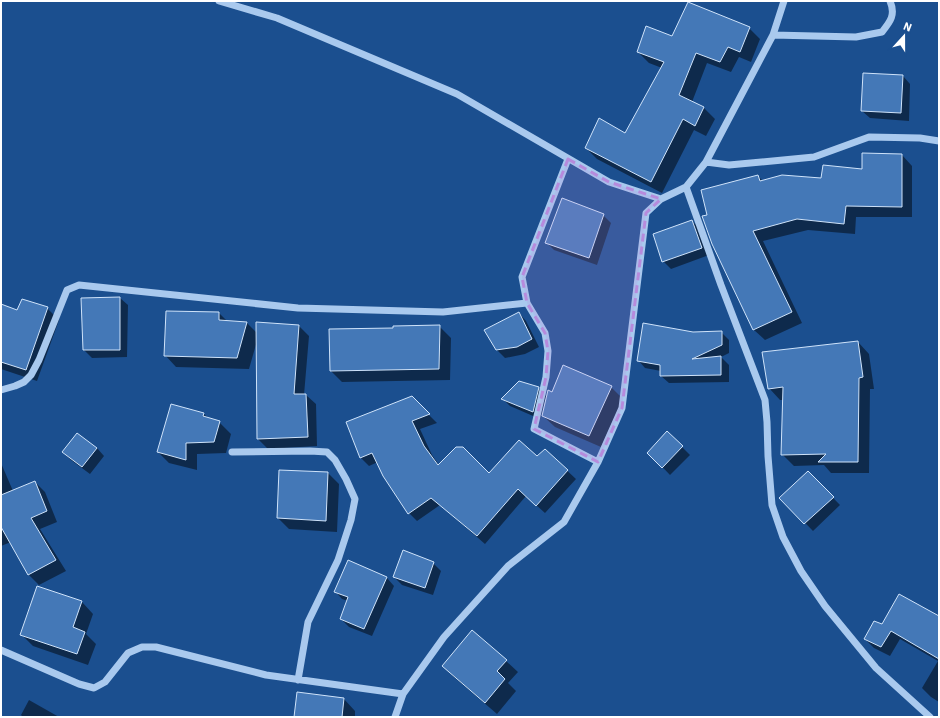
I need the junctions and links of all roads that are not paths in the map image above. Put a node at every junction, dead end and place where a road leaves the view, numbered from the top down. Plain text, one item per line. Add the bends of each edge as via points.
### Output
1 (219, 1) edge
2 (784, 1) edge
3 (890, 1) edge
4 (774, 35) junction
5 (939, 141) edge
6 (568, 159) junction
7 (706, 162) junction
8 (686, 187) junction
9 (661, 199) junction
10 (526, 303) junction
11 (1, 390) edge
12 (232, 452) dead end
13 (598, 462) junction
14 (1, 650) edge
15 (298, 680) junction
16 (403, 694) junction
17 (394, 717) edge
18 (930, 717) edge

1 - 6 street via 277,18 457,94
2 - 4 street
3 - 4 street via 893,7 892,19 882,32 856,37
4 - 7 street
5 - 7 street via 869,136 814,157 730,165
6 - 9 street via 609,182
6 - 10 street via 522,277
7 - 8 street
8 - 9 street
8 - 18 street via 765,400 772,506 783,537 801,571 825,606 876,668
9 - 13 street via 646,213 622,408
10 - 11 street via 443,312 298,308 79,285 67,290 31,375 24,382
10 - 13 street via 544,333 548,351 546,377 534,429
12 - 15 street via 327,452 335,460 355,499 338,560 308,622
13 - 16 street via 564,522 508,566 444,637
14 - 15 street via 94,688 105,682 128,653 142,647 156,647 266,675
15 - 16 street
16 - 17 street

